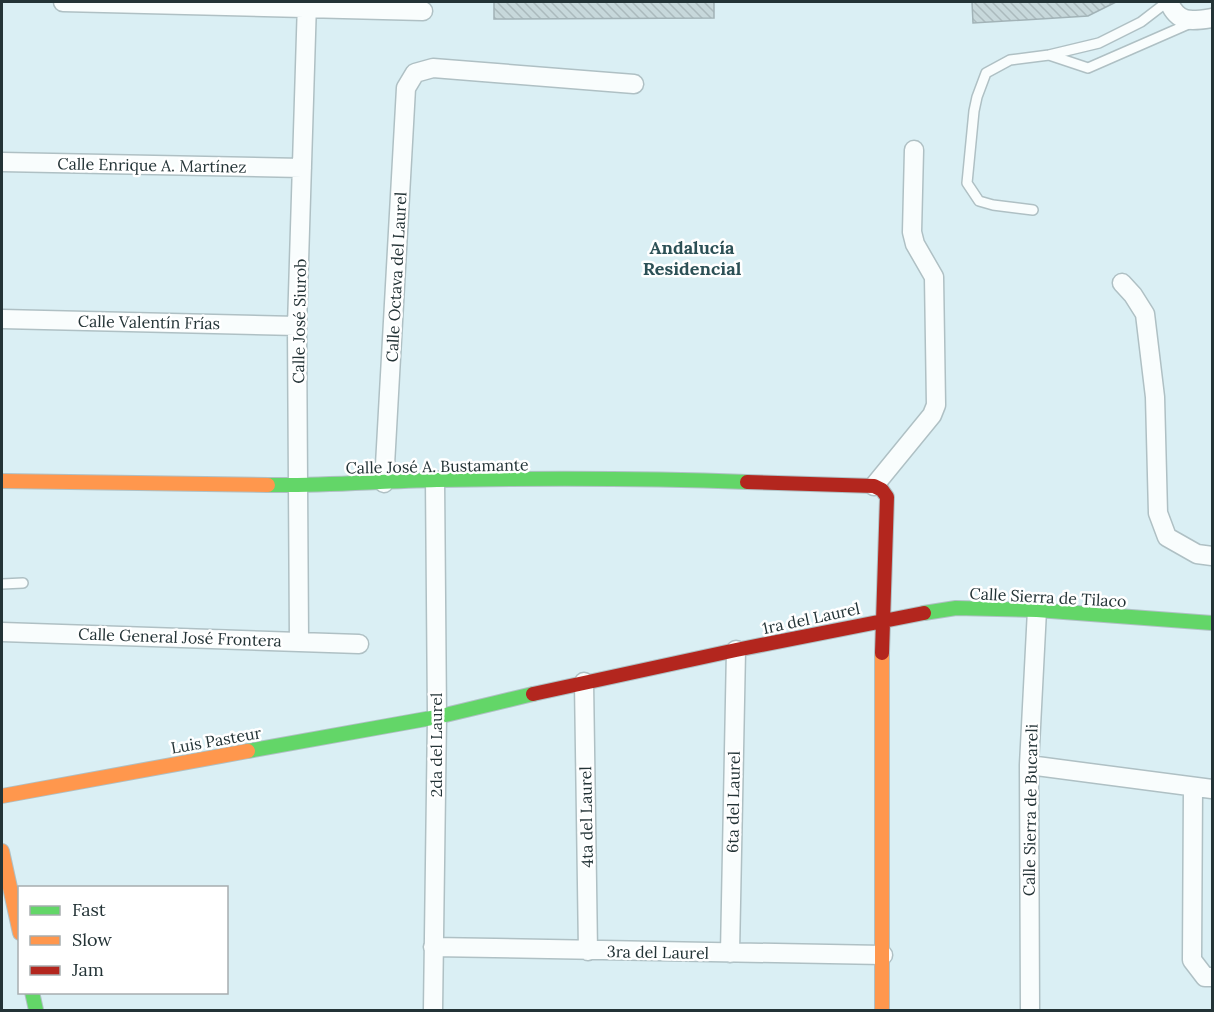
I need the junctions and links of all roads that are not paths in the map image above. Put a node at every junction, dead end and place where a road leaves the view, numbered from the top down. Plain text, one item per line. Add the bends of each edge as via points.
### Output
1 (63, 2) edge
2 (1168, 2) edge
3 (147, 3) edge
4 (307, 5) edge
5 (423, 11) dead end
6 (1204, 19) edge
7 (1049, 55) junction
8 (634, 84) dead end
9 (914, 150) dead end
10 (2, 162) edge
11 (302, 168) junction
12 (1033, 210) dead end
13 (1122, 283) dead end
14 (2, 319) edge
15 (297, 326) junction
16 (435, 480) junction
17 (2, 481) edge
18 (384, 483) junction
19 (298, 486) junction
20 (874, 486) junction
21 (1212, 556) edge
22 (2, 584) edge
23 (23, 584) dead end
24 (1037, 610) junction
25 (882, 620) junction
26 (1212, 624) edge
27 (2, 632) edge
28 (299, 641) junction
29 (359, 644) dead end
30 (736, 650) junction
31 (584, 682) junction
32 (437, 717) junction
33 (1029, 765) junction
34 (1193, 788) junction
35 (1212, 789) edge
36 (2, 796) edge
37 (2, 851) edge
38 (18, 924) edge
39 (433, 947) junction
40 (588, 951) junction
41 (730, 953) junction
42 (883, 955) junction
43 (1212, 977) edge
44 (32, 994) edge
45 (36, 1011) edge
46 (433, 1011) edge
47 (882, 1011) edge
48 (1030, 1011) edge

1 - 3 street
2 - 6 street via 1179,17
2 - 7 lane via 1141,22 1099,43
3 - 4 street
4 - 5 street
4 - 11 street, Calle José Siurob
6 - 7 lane via 1088,68
7 - 12 lane via 1011,60 986,73 974,111 967,183 979,201
8 - 18 street, Calle Octava del Laurel via 433,68 415,73 406,88
9 - 20 street via 912,232 934,277 936,405
10 - 11 street, Calle Enrique A. Martínez
11 - 15 street, Calle José Siurob
13 - 21 street via 1145,314 1155,397 1158,513 1167,537 1197,554
14 - 15 street, Calle Valentín Frías
15 - 19 street, Calle José Siurob
16 - 18 street, Calle José A. Bustamante
16 - 20 street, Calle José A. Bustamante via 668,479
16 - 32 street, 2da del Laurel
17 - 19 street, Calle José A. Bustamante
18 - 19 street, Calle José A. Bustamante
19 - 28 street, Calle José Siurob
20 - 25 street via 887,497
22 - 23 lane
24 - 25 street, Calle Sierra de Tilaco via 956,608
24 - 26 street, Calle Sierra de Tilaco
24 - 33 street, Calle Sierra de Bucareli
25 - 30 street, 1ra del Laurel
25 - 42 street, 1ra del Laurel
27 - 28 street, Calle General José Frontera
28 - 29 street, Calle General José Frontera
30 - 31 street, 1ra del Laurel
30 - 41 street, 6ta del Laurel
31 - 32 street, 1ra del Laurel
31 - 40 street, 4ta del Laurel
32 - 36 street, Luis Pasteur
32 - 39 street, 2da del Laurel
33 - 34 street
33 - 48 street, Calle Sierra de Bucareli
34 - 35 street
34 - 43 street via 1192,960 1205,976
37 - 38 street
39 - 40 street, 3ra del Laurel
39 - 46 street, 2da del Laurel
40 - 41 street, 3ra del Laurel
41 - 42 street, 3ra del Laurel
42 - 47 street, 1ra del Laurel
44 - 45 street

